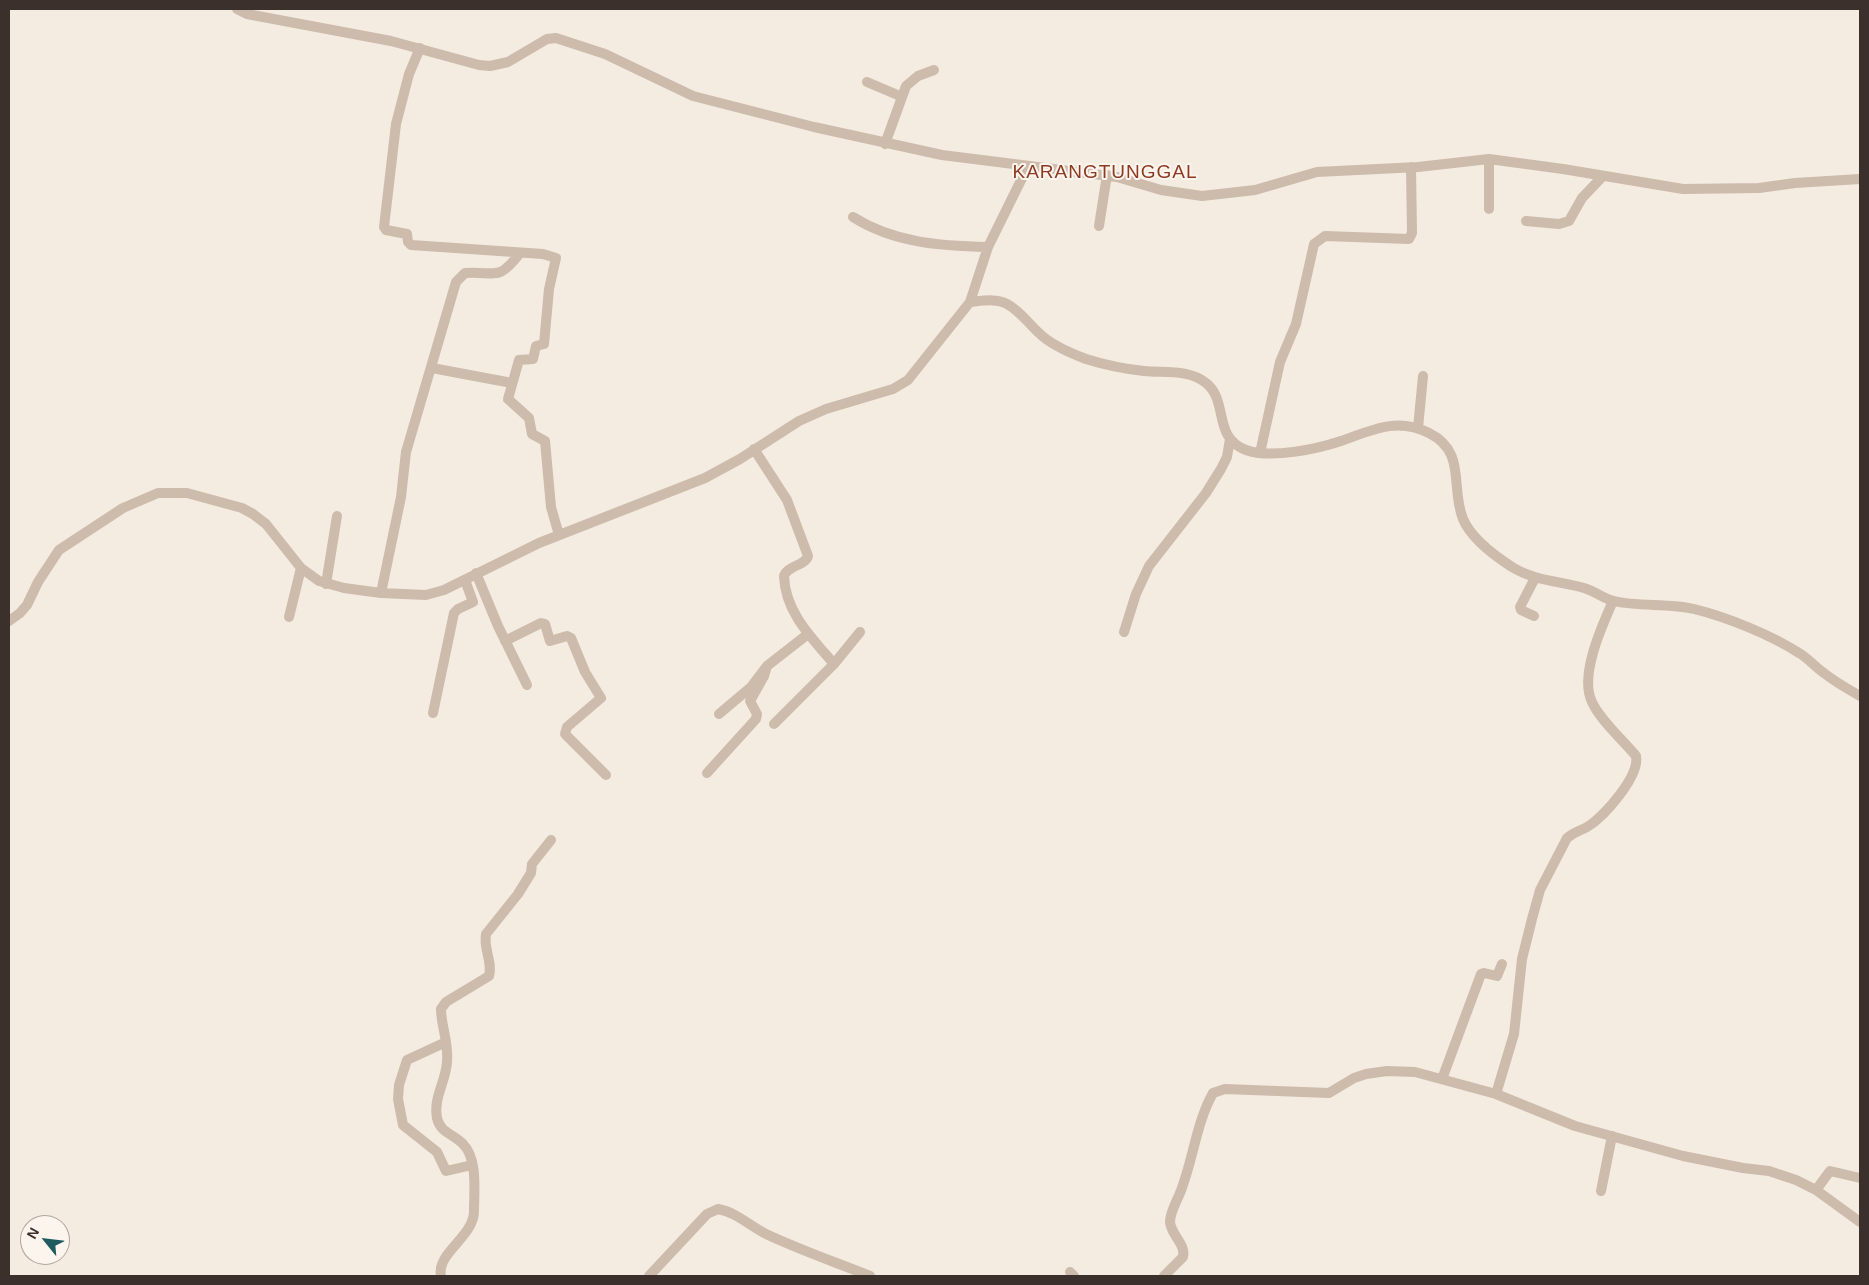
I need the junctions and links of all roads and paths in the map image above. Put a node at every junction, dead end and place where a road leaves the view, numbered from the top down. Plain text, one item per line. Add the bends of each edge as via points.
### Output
1 (237, 9) edge
2 (420, 48) junction
3 (934, 70) dead end
4 (867, 82) dead end
5 (900, 96) junction
6 (885, 144) junction
7 (1489, 160) junction
8 (1028, 166) junction
9 (1411, 167) junction
10 (1108, 175) junction
11 (1603, 176) junction
12 (1860, 179) edge
13 (1489, 209) dead end
14 (853, 217) dead end
15 (1526, 221) dead end
16 (1099, 226) dead end
17 (988, 247) junction
18 (520, 253) junction
19 (970, 302) junction
20 (432, 368) junction
21 (1423, 376) dead end
22 (512, 383) junction
23 (1418, 428) junction
24 (1230, 439) junction
25 (754, 449) junction
26 (1260, 454) junction
27 (338, 516) dead end
28 (559, 535) junction
29 (300, 568) junction
30 (476, 573) junction
31 (1535, 578) junction
32 (465, 580) junction
33 (326, 584) junction
34 (380, 593) junction
35 (1612, 601) junction
36 (1534, 616) dead end
37 (289, 617) dead end
38 (9, 621) edge
39 (860, 632) dead end
40 (1124, 632) dead end
41 (808, 634) junction
42 (505, 641) junction
43 (834, 664) junction
44 (767, 666) junction
45 (527, 685) dead end
46 (1860, 696) edge
47 (433, 713) dead end
48 (718, 714) dead end
49 (774, 724) dead end
50 (707, 773) dead end
51 (606, 775) dead end
52 (551, 840) dead end
53 (1502, 964) dead end
54 (446, 1042) junction
55 (1442, 1079) junction
56 (1496, 1094) junction
57 (1612, 1136) junction
58 (472, 1165) junction
59 (1860, 1178) edge
60 (1816, 1190) junction
61 (1601, 1191) dead end
62 (1860, 1222) edge
63 (441, 1276) edge
64 (649, 1276) edge
65 (870, 1276) edge
66 (1164, 1276) edge

1 - 2 street via 247,14
2 - 6 street via 467,63 490,66 508,62 546,39 556,38 605,54 693,96
2 - 18 street via 409,74 396,124 384,227 407,234 411,245
3 - 5 street via 909,82
4 - 5 street
5 - 6 street
6 - 8 street
7 - 9 street
7 - 11 street
7 - 13 street
8 - 10 street
8 - 17 street
9 - 10 street via 1317,172 1256,190 1202,196 1179,194
9 - 26 street via 1410,238 1325,236 1314,244 1296,324 1280,362
10 - 16 street
11 - 12 street via 1683,190 1759,188
11 - 15 street via 1582,198 1569,221 1559,224
14 - 17 street via 881,232 917,242
17 - 19 street
18 - 20 street via 509,267 498,274 466,273 458,279
18 - 22 street via 548,254 556,261 549,289 543,345 536,346 533,359 520,360
19 - 24 street via 1008,304 1048,341 1082,358 1145,371 1177,372 1200,380 1209,385 1216,396 1224,429
19 - 25 street via 916,372 901,385 826,409 786,428
20 - 22 street
20 - 34 street via 406,452 399,504
21 - 23 street
22 - 28 street via 508,400 529,418 532,434 545,441 551,507
23 - 26 street via 1391,424 1317,447
23 - 31 street via 1441,440 1449,449 1462,517 1471,532 1513,567
24 - 26 street via 1241,448
24 - 40 street via 1221,469 1144,575
25 - 28 street via 705,478
25 - 41 street via 787,500 808,556 786,571 784,578 791,607
27 - 33 street
28 - 30 street
29 - 33 street
29 - 37 street
29 - 38 street via 266,524 253,514 187,493 168,491 123,508 59,550 27,605
30 - 32 street
30 - 42 street
31 - 35 street via 1582,587
31 - 36 street via 1520,607
32 - 34 street via 426,595
32 - 47 street via 473,602 455,612
33 - 34 street
35 - 46 street via 1693,609 1733,622 1798,652 1822,673
35 - 56 street via 1591,664 1589,696 1595,709 1636,756 1636,770 1628,785 1602,814 1588,827 1567,838 1540,890 1524,953 1514,1034
39 - 43 street
41 - 43 street
41 - 44 street
42 - 45 street
42 - 51 street via 541,623 545,624 550,641 568,636 572,638 585,672 601,696 567,727 565,734
43 - 49 street
44 - 48 street via 750,687
44 - 50 street via 750,701 757,714 756,719
52 - 54 street via 532,864 531,873 518,894 486,934 489,976 441,1008
53 - 55 street via 1497,976 1481,974
54 - 58 street via 447,1063 438,1095 437,1116 443,1130 470,1153
54 - 58 street via 413,1056 406,1063 398,1090 400,1118 404,1127 436,1152 446,1172
55 - 56 street
55 - 66 street via 1415,1072 1387,1071 1354,1078 1332,1093 1225,1089 1213,1093 1171,1215 1170,1224 1184,1251 1183,1257
56 - 57 street via 1574,1126
57 - 60 street via 1683,1156 1769,1171
57 - 61 street
58 - 63 street via 473,1217 459,1243 442,1263
59 - 60 street via 1830,1171
60 - 62 street
64 - 65 street via 707,1214 718,1209 827,1261

